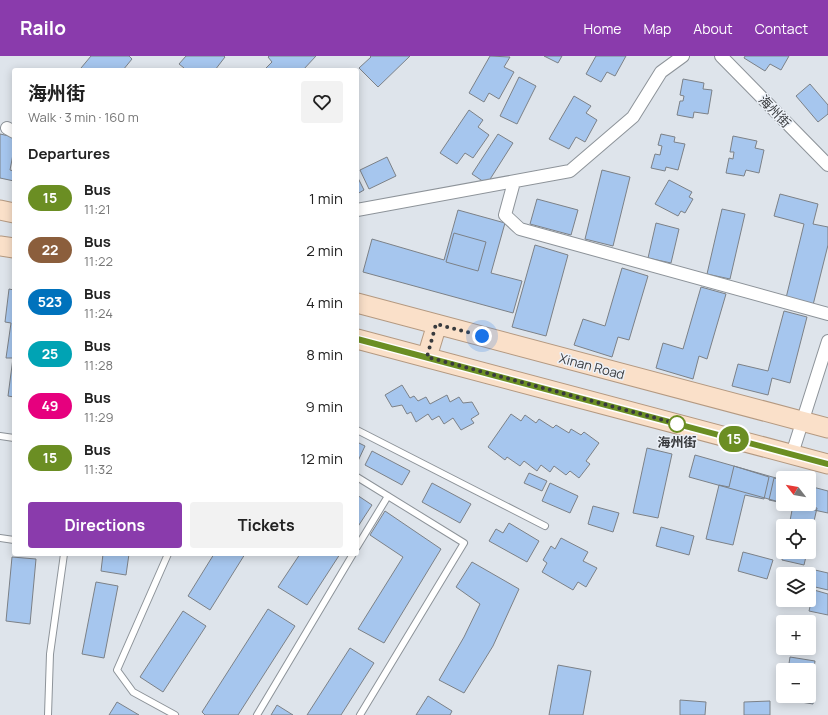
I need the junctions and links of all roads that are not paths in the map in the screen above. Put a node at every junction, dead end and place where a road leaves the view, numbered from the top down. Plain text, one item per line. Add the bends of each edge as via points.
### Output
1 (683, 56) edge
2 (721, 56) edge
3 (828, 165) edge
4 (514, 182) junction
5 (0, 210) edge
6 (359, 210) edge
7 (12, 213) edge
8 (0, 246) edge
9 (12, 248) edge
10 (359, 304) edge
11 (828, 314) edge
12 (436, 324) junction
13 (359, 340) edge
14 (828, 341) edge
15 (427, 357) junction
16 (803, 422) junction
17 (828, 428) edge
18 (359, 431) edge
19 (0, 436) edge
20 (12, 438) edge
21 (792, 454) junction
22 (828, 464) edge
23 (359, 478) edge
24 (388, 496) junction
25 (545, 526) dead end
26 (0, 538) edge
27 (12, 540) edge
28 (359, 544) edge
29 (64, 556) edge
30 (167, 556) edge
31 (352, 556) edge
32 (48, 715) edge
33 (175, 715) edge
34 (257, 715) edge
35 (360, 715) edge

1 - 4 street via 660,72 633,117 570,171
2 - 3 street, 海州街
4 - 6 street
4 - 11 street via 506,215 520,229
5 - 7 main road
8 - 9 main road
10 - 12 main road, Xinan Road
12 - 15 main road
12 - 16 main road, Xinan Road
13 - 15 main road
14 - 16 street
15 - 21 main road
16 - 17 main road, Xinan Road
16 - 21 street
18 - 25 lane
19 - 20 lane
21 - 22 main road
23 - 24 lane
24 - 28 lane
24 - 35 lane via 464,543
26 - 27 lane
29 - 32 lane via 50,654
30 - 33 lane via 117,670 133,692
31 - 34 lane

